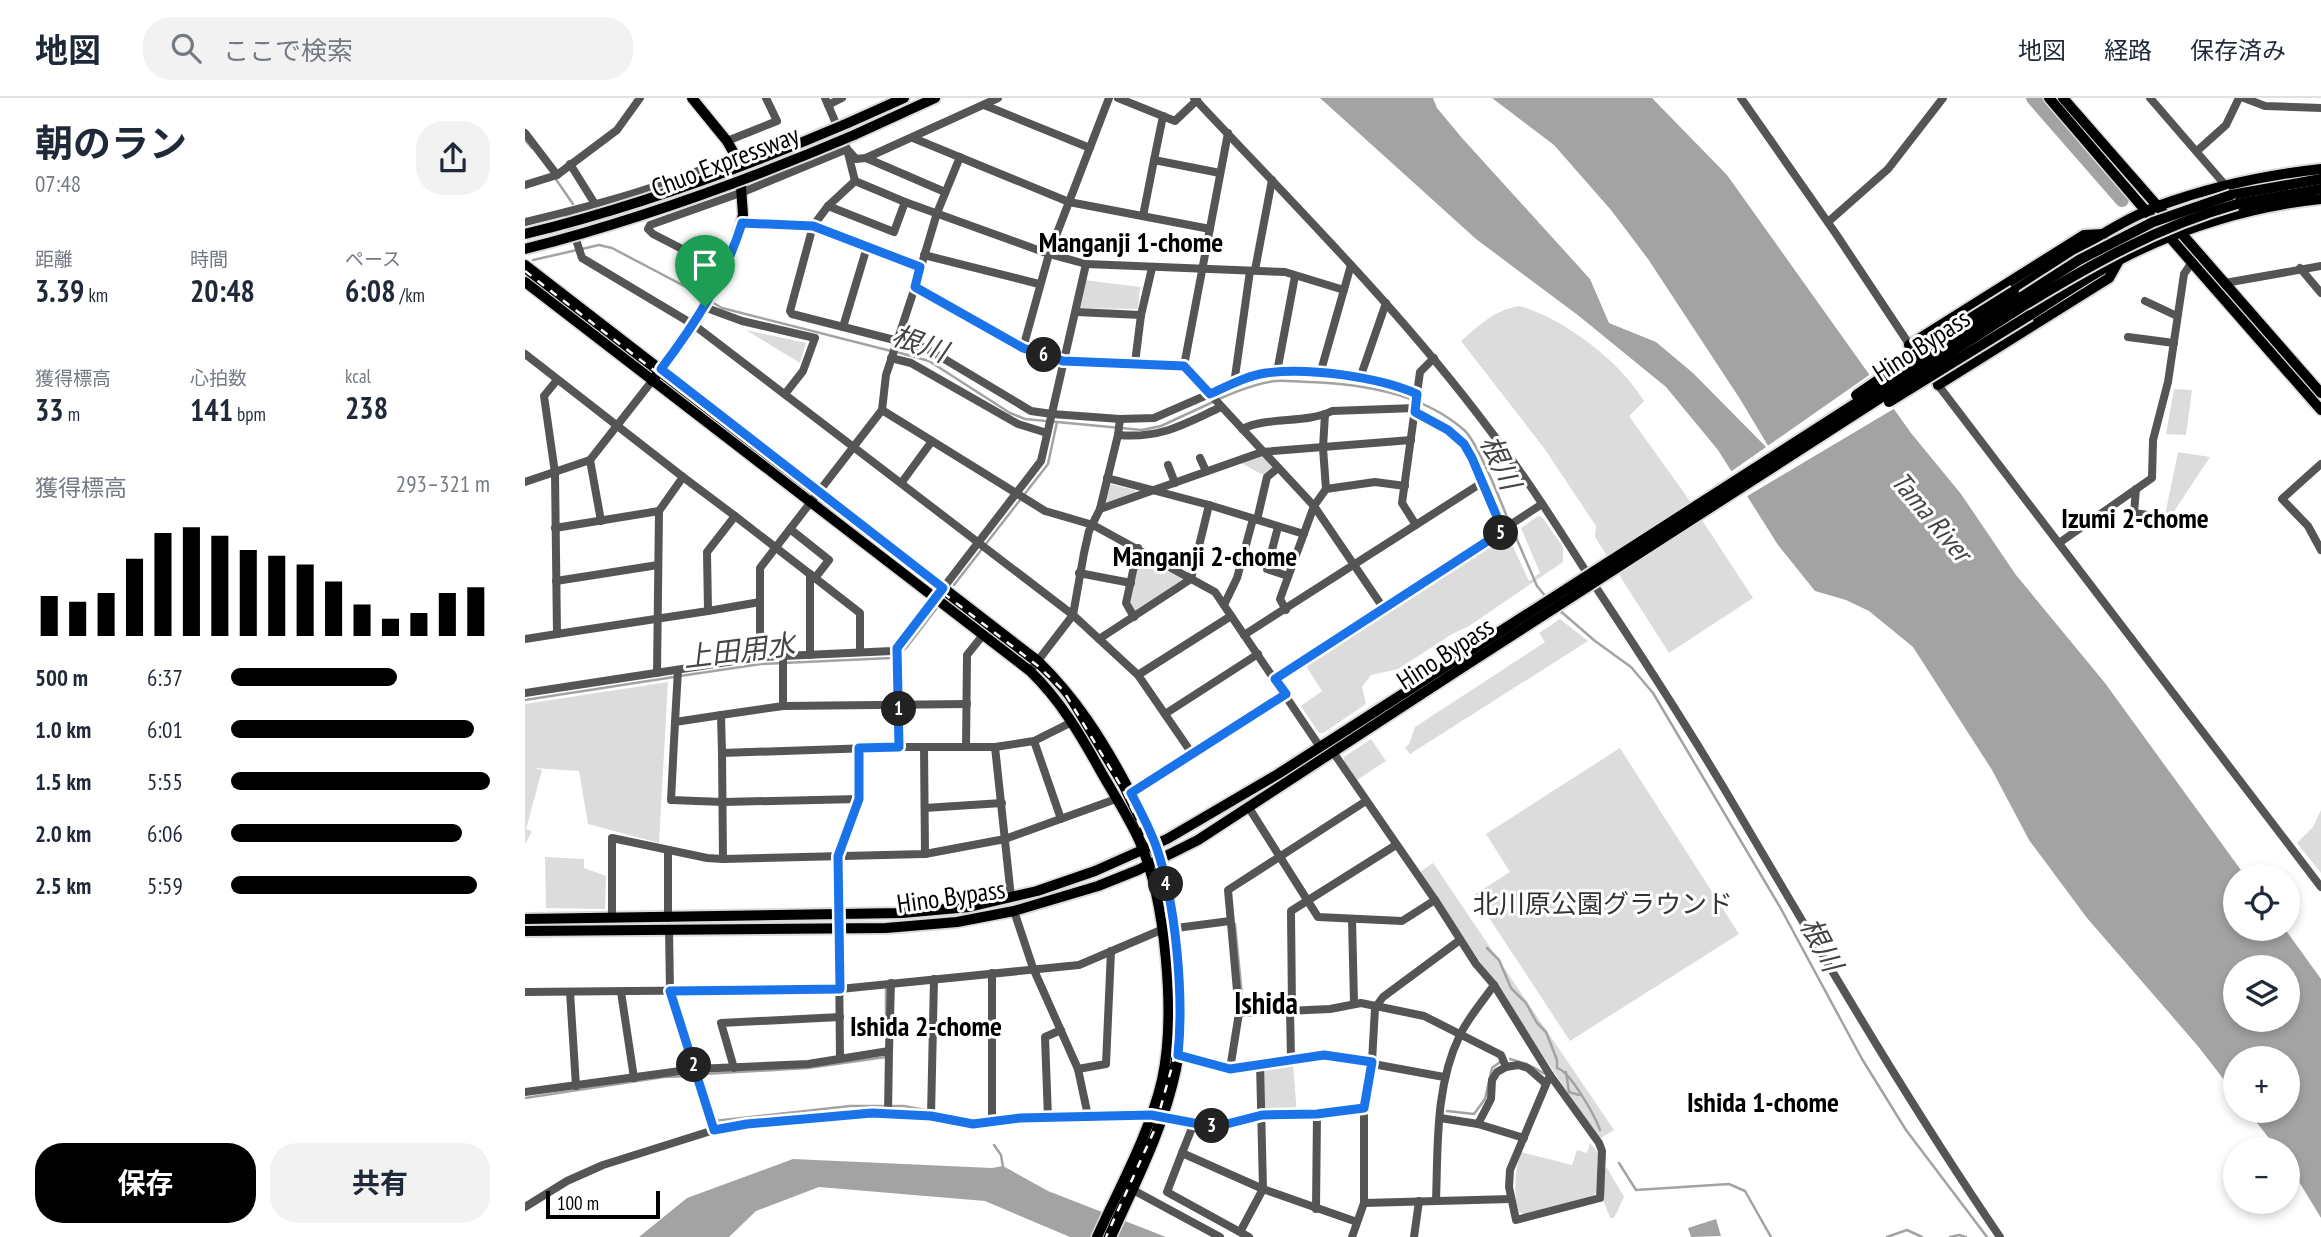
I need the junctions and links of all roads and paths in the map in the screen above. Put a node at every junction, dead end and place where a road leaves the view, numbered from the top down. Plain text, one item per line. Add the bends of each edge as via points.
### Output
1 (641, 98) edge
2 (692, 98) edge
3 (766, 98) edge
4 (842, 98) edge
5 (904, 98) edge
6 (935, 98) edge
7 (1109, 98) edge
8 (1118, 98) edge
9 (1741, 98) edge
10 (1944, 98) edge
11 (2049, 98) edge
12 (2063, 98) edge
13 (2150, 98) edge
14 (2239, 98) edge
15 (2244, 98) edge
16 (2297, 98) edge
17 (995, 99) edge
18 (1195, 99) edge
19 (827, 101) edge
20 (984, 105) junction
21 (2297, 108) junction
22 (2321, 108) edge
23 (1163, 116) junction
24 (525, 133) edge
25 (1228, 134) junction
26 (913, 138) junction
27 (727, 141) junction
28 (1090, 148) junction
29 (847, 149) junction
30 (2197, 151) junction
31 (735, 155) junction
32 (960, 157) junction
33 (866, 158) junction
34 (1154, 160) junction
35 (571, 164) junction
36 (2321, 169) edge
37 (1220, 173) junction
38 (554, 176) junction
39 (2321, 179) edge
40 (1272, 180) junction
41 (855, 181) junction
42 (525, 185) edge
43 (2321, 189) edge
44 (743, 192) junction
45 (945, 192) junction
46 (2231, 195) junction
47 (2321, 199) edge
48 (905, 202) junction
49 (1069, 202) junction
50 (595, 204) junction
51 (828, 206) junction
52 (2152, 210) junction
53 (567, 212) junction
54 (937, 213) junction
55 (1143, 216) junction
56 (525, 222) edge
57 (1828, 222) junction
58 (742, 223) junction
59 (813, 226) junction
60 (1210, 229) junction
61 (2182, 233) junction
62 (525, 234) edge
63 (2104, 234) junction
64 (2170, 237) junction
65 (866, 247) junction
66 (525, 249) edge
67 (1049, 254) junction
68 (924, 255) junction
69 (2120, 259) junction
70 (2192, 262) junction
71 (1086, 264) junction
72 (525, 265) edge
73 (1351, 265) junction
74 (2321, 266) edge
75 (920, 267) junction
76 (1152, 268) junction
77 (2300, 268) junction
78 (1202, 269) junction
79 (723, 270) junction
80 (1252, 270) junction
81 (1295, 276) junction
82 (525, 282) edge
83 (2225, 283) junction
84 (1039, 284) junction
85 (915, 287) junction
86 (1344, 290) junction
87 (2321, 293) edge
88 (707, 301) junction
89 (2145, 301) dead end
90 (1385, 303) junction
91 (1076, 312) junction
92 (1141, 315) junction
93 (2177, 316) junction
94 (694, 325) junction
95 (843, 327) junction
96 (2128, 337) dead end
97 (897, 342) junction
98 (2174, 343) junction
99 (1909, 345) junction
100 (1023, 348) junction
101 (525, 354) edge
102 (892, 356) junction
103 (1434, 358) junction
104 (1063, 361) junction
105 (1135, 363) junction
106 (1184, 366) junction
107 (661, 369) junction
108 (1277, 372) junction
109 (1319, 374) junction
110 (1360, 378) junction
111 (557, 380) junction
112 (652, 381) junction
113 (1234, 384) junction
114 (1938, 385) junction
115 (2321, 393) edge
116 (785, 394) junction
117 (1417, 394) junction
118 (1211, 396) junction
119 (1220, 406) junction
120 (1415, 409) junction
121 (883, 410) junction
122 (2321, 410) edge
123 (1325, 414) junction
124 (1052, 415) junction
125 (1120, 419) junction
126 (617, 425) junction
127 (1242, 429) junction
128 (1047, 433) junction
129 (1118, 436) junction
130 (1811, 438) junction
131 (1411, 440) junction
132 (932, 441) junction
133 (855, 446) junction
134 (1323, 448) junction
135 (1262, 452) junction
136 (1200, 458) dead end
137 (590, 460) junction
138 (2321, 464) edge
139 (1168, 465) dead end
140 (1278, 468) junction
141 (1206, 471) junction
142 (555, 473) junction
143 (683, 477) junction
144 (1107, 478) junction
145 (525, 482) edge
146 (902, 482) junction
147 (1483, 482) junction
148 (1175, 483) junction
149 (1405, 486) junction
150 (1326, 489) junction
151 (2136, 489) junction
152 (1154, 490) junction
153 (819, 492) junction
154 (1020, 495) junction
155 (811, 502) junction
156 (1542, 504) junction
157 (1209, 505) junction
158 (1314, 506) junction
159 (1100, 509) junction
160 (659, 511) junction
161 (735, 516) junction
162 (2162, 517) dead end
163 (1256, 520) junction
164 (601, 521) junction
165 (1093, 525) junction
166 (1416, 525) junction
167 (1277, 527) junction
168 (555, 528) junction
169 (790, 529) junction
170 (1505, 530) junction
171 (1304, 534) junction
172 (2059, 543) junction
173 (981, 546) junction
174 (776, 547) junction
175 (1138, 548) junction
176 (2321, 550) edge
177 (1353, 564) junction
178 (657, 565) junction
179 (1079, 573) junction
180 (813, 576) junction
181 (1288, 576) junction
182 (1191, 579) junction
183 (556, 580) junction
184 (1131, 583) junction
185 (943, 588) junction
186 (935, 598) junction
187 (760, 602) junction
188 (1224, 606) junction
189 (1384, 609) junction
190 (1286, 610) junction
191 (708, 611) junction
192 (1073, 615) junction
193 (1231, 616) junction
194 (1134, 617) junction
195 (657, 619) junction
196 (557, 634) junction
197 (983, 635) junction
198 (1244, 635) junction
199 (525, 639) edge
200 (1099, 639) junction
201 (898, 649) junction
202 (860, 653) junction
203 (1258, 654) junction
204 (810, 655) junction
205 (760, 657) junction
206 (783, 660) junction
207 (1038, 661) junction
208 (1457, 665) junction
209 (1030, 671) junction
210 (657, 673) junction
211 (678, 674) junction
212 (1138, 675) junction
213 (1275, 679) junction
214 (525, 693) edge
215 (1286, 694) junction
216 (899, 704) junction
217 (967, 704) junction
218 (783, 706) junction
219 (1165, 714) junction
220 (721, 715) junction
221 (675, 722) junction
222 (1072, 722) junction
223 (1034, 741) junction
224 (899, 747) junction
225 (924, 747) junction
226 (966, 747) junction
227 (995, 747) junction
228 (1320, 747) junction
229 (859, 748) junction
230 (1333, 752) junction
231 (722, 753) junction
232 (1193, 755) junction
233 (1131, 793) junction
234 (859, 799) junction
235 (1116, 799) junction
236 (1366, 801) junction
237 (723, 802) junction
238 (1002, 803) junction
239 (925, 808) junction
240 (1249, 808) junction
241 (1061, 819) junction
242 (1005, 839) junction
243 (1156, 845) junction
244 (1396, 845) junction
245 (668, 850) junction
246 (1143, 851) junction
247 (925, 854) junction
248 (838, 856) junction
249 (1280, 856) junction
250 (723, 859) junction
251 (1160, 859) junction
252 (1148, 865) junction
253 (2321, 887) edge
254 (1011, 897) junction
255 (1435, 900) junction
256 (1308, 901) junction
257 (1014, 911) junction
258 (838, 915) junction
259 (613, 918) junction
260 (525, 919) edge
261 (1352, 919) junction
262 (1230, 921) junction
263 (668, 924) junction
264 (1173, 927) junction
265 (839, 930) junction
266 (1161, 930) junction
267 (525, 931) edge
268 (1461, 940) junction
269 (1111, 951) junction
270 (1033, 968) junction
271 (992, 973) junction
272 (934, 979) junction
273 (891, 983) junction
274 (1494, 985) junction
275 (840, 989) junction
276 (670, 991) junction
277 (525, 992) edge
278 (570, 992) junction
279 (621, 992) junction
280 (1354, 1003) junction
281 (1375, 1008) junction
282 (1291, 1010) junction
283 (1239, 1013) junction
284 (840, 1017) junction
285 (1061, 1030) junction
286 (1460, 1034) junction
287 (889, 1052) junction
288 (1178, 1055) junction
289 (840, 1059) junction
290 (1291, 1059) junction
291 (1372, 1062) junction
292 (1260, 1063) junction
293 (1506, 1067) junction
294 (734, 1068) junction
295 (695, 1069) junction
296 (1078, 1069) junction
297 (1230, 1069) junction
298 (1550, 1075) junction
299 (1444, 1077) junction
300 (634, 1078) junction
301 (1545, 1083) junction
302 (576, 1086) junction
303 (525, 1092) edge
304 (888, 1108) junction
305 (1364, 1108) junction
306 (931, 1112) junction
307 (1317, 1114) junction
308 (1151, 1115) junction
309 (1262, 1115) junction
310 (1088, 1116) junction
311 (1163, 1116) junction
312 (1048, 1118) junction
313 (1440, 1118) junction
314 (992, 1121) junction
315 (1194, 1123) junction
316 (713, 1124) junction
317 (1478, 1124) junction
318 (1524, 1138) junction
319 (1182, 1153) junction
320 (1121, 1186) junction
321 (1263, 1189) junction
322 (1132, 1191) junction
323 (1511, 1199) junction
324 (1436, 1201) junction
325 (1419, 1202) junction
326 (1364, 1203) junction
327 (525, 1207) edge
328 (1316, 1209) junction
329 (1357, 1222) junction
330 (1240, 1232) junction
331 (1097, 1237) edge
332 (1111, 1237) edge
333 (1220, 1237) edge
334 (1249, 1237) edge
335 (1352, 1237) edge
336 (1414, 1237) edge
337 (2000, 1237) edge

1 - 35 street via 617,130
2 - 27 main road
3 - 27 street via 776,121
4 - 19 street
5 - 62 highway, Chuo Expressway, bridge via 687,186
6 - 66 highway, Chuo Expressway, bridge via 747,179 630,220
7 - 28 street
8 - 23 street
9 - 57 street
10 - 57 street via 1888,169
11 - 52 main road
12 - 52 main road
13 - 30 street
14 - 30 street via 2226,125
15 - 21 street via 2265,106
16 - 21 street
17 - 20 street
18 - 23 street via 1175,121
18 - 25 street
19 - 29 street
20 - 26 street
20 - 28 street
21 - 22 street
23 - 34 street
24 - 38 street
25 - 37 street
25 - 40 street
26 - 32 street
26 - 33 street
27 - 31 main road
28 - 49 street
29 - 33 street via 856,159
29 - 41 street
29 - 44 street
30 - 46 street
31 - 44 main road
31 - 50 street
32 - 45 street
32 - 49 street
33 - 45 street
34 - 37 street
34 - 55 street
35 - 38 street
35 - 50 street
36 - 46 highway via 2257,178
37 - 60 street
38 - 42 street
39 - 46 highway, Hino Bypass
40 - 73 street
40 - 80 street
41 - 48 street
41 - 51 street
43 - 46 highway, Hino Bypass
44 - 58 main road
44 - 79 street via 648,229
45 - 54 street
46 - 52 highway
46 - 130 highway, Hino Bypass, bridge via 2091,265
47 - 61 highway via 2266,207
48 - 51 street via 894,232
48 - 54 street
49 - 55 street
49 - 67 street
50 - 53 street
51 - 59 street
52 - 61 main road
52 - 63 highway
52 - 64 main road
53 - 56 street
53 - 94 street via 581,255
54 - 67 street
54 - 68 street
55 - 60 street
57 - 99 street
58 - 59 street
58 - 79 main road
59 - 65 street
59 - 95 street via 790,311
60 - 78 street
61 - 64 highway
61 - 83 main road
63 - 99 highway via 2084,235
63 - 130 highway, bridge via 1875,381
64 - 69 highway
64 - 70 main road
65 - 75 street
65 - 95 street
67 - 71 street
67 - 84 street
68 - 75 street
68 - 84 street
69 - 114 highway via 2109,278
69 - 130 highway, bridge via 1919,385
70 - 93 street via 2185,274
70 - 122 main road
71 - 76 street
71 - 91 street
72 - 107 main road
73 - 86 street
73 - 90 street
74 - 77 street
75 - 85 street
76 - 78 street
76 - 92 street
77 - 83 street
77 - 87 street
78 - 80 street
78 - 106 street
79 - 88 main road
80 - 81 street
80 - 113 street
81 - 86 street
81 - 108 street
82 - 112 main road
83 - 115 main road
84 - 100 street
85 - 97 street
85 - 100 street
86 - 109 street
88 - 94 main road
88 - 116 street via 742,321 815,338 803,371
89 - 93 street
90 - 103 street
90 - 110 street
91 - 92 street
91 - 104 street
92 - 105 street
93 - 98 street
94 - 107 main road
94 - 116 street
95 - 97 street
96 - 98 street
97 - 102 street
97 - 124 street via 926,348 1031,411
98 - 151 street via 2153,440 2152,478
99 - 114 street
100 - 104 street
101 - 111 street
102 - 121 street
102 - 128 street via 1018,424
103 - 117 street via 1420,372
103 - 156 street
104 - 105 street
104 - 124 street
105 - 106 street
106 - 118 street
107 - 112 main road
107 - 153 main road
108 - 109 street
108 - 113 street
109 - 110 street
110 - 117 street
111 - 126 street
111 - 142 street via 544,396
112 - 126 street
112 - 155 main road
113 - 118 street
114 - 172 street
116 - 133 street
117 - 120 street
118 - 119 street
118 - 125 street via 1154,418
119 - 127 street
119 - 129 street via 1156,435
120 - 123 street
120 - 131 street
120 - 147 street via 1460,439
121 - 132 street
121 - 133 street
123 - 127 street
123 - 134 street
124 - 125 street
124 - 128 street
125 - 129 street
126 - 137 street
126 - 143 street
127 - 135 street
128 - 154 street via 1041,461
129 - 144 street
130 - 208 highway, Hino Bypass, bridge
131 - 134 street
131 - 149 street
132 - 146 street
132 - 154 street
133 - 146 street
133 - 153 street
134 - 135 street
134 - 150 street
135 - 140 street
135 - 141 street
136 - 141 street
137 - 142 street
137 - 164 street
138 - 176 street via 2282,499 2308,526
139 - 148 street
140 - 158 street
140 - 163 street via 1267,477
141 - 148 street
142 - 145 street
142 - 168 street
143 - 160 street
143 - 161 street
144 - 152 street
144 - 159 street
146 - 173 street
147 - 166 street
147 - 170 street
148 - 152 street
149 - 150 street via 1375,482
149 - 166 street via 1402,503
150 - 158 street
151 - 162 street via 2134,513
151 - 172 street
152 - 157 street
152 - 159 street
153 - 155 street
153 - 185 main road
154 - 165 street via 1045,511
154 - 173 street
155 - 169 street
155 - 186 main road
156 - 170 street
156 - 337 street via 1695,741 1900,1087
157 - 163 street
157 - 182 street
158 - 171 street
158 - 177 street
159 - 165 street
160 - 164 street
160 - 178 street
161 - 174 street
161 - 191 street via 707,552
163 - 167 street
163 - 188 street
164 - 168 street
165 - 175 street
165 - 179 street
166 - 177 street
167 - 171 street
167 - 181 street via 1267,569
168 - 183 street
169 - 174 street
169 - 180 street via 829,560
170 - 189 street
171 - 181 street
172 - 253 street
173 - 185 street
173 - 192 street
174 - 180 street
174 - 187 street via 760,568
175 - 182 street
175 - 184 street
177 - 189 street
177 - 190 street
178 - 183 street
178 - 195 street
179 - 184 street
179 - 192 street
180 - 202 street via 860,613
180 - 204 street
181 - 190 street via 1280,599
182 - 188 street via 1215,592
182 - 194 street
183 - 196 street
184 - 194 street via 1126,603
185 - 186 street
185 - 207 main road
186 - 197 main road
186 - 201 street
187 - 191 street
187 - 205 street
188 - 193 street
189 - 213 street
190 - 198 street
191 - 195 street
192 - 200 street
192 - 207 street
193 - 198 street
193 - 212 street
194 - 200 street
195 - 196 street
195 - 210 street
196 - 199 street
197 - 209 main road
197 - 217 street via 967,654
198 - 203 street
200 - 212 street
201 - 202 street
201 - 216 street
202 - 204 street
203 - 213 street
203 - 219 street
204 - 206 street
205 - 206 street
205 - 211 street
206 - 218 street
207 - 209 street
207 - 233 main road via 1088,718
208 - 228 highway, Hino Bypass
208 - 230 highway, Hino Bypass
209 - 222 main road
210 - 211 street
210 - 214 street
211 - 221 street
212 - 219 street
213 - 215 street
215 - 228 street
215 - 232 street
216 - 217 street
216 - 218 street
216 - 224 street
217 - 226 street
218 - 220 street
219 - 232 street
220 - 221 street
220 - 231 street
221 - 237 street via 671,800
222 - 223 street
222 - 235 main road
223 - 227 street
223 - 241 street
224 - 225 street
224 - 229 street
225 - 226 street
225 - 239 street
226 - 227 street
227 - 238 street
228 - 243 highway, Hino Bypass
229 - 231 street
229 - 234 street
230 - 236 street
230 - 240 highway, Hino Bypass
231 - 237 street
232 - 233 street
233 - 243 main road
234 - 237 street
234 - 248 street
235 - 241 street
235 - 246 main road
236 - 244 street
236 - 249 street
237 - 250 street
238 - 239 street
238 - 242 street
239 - 247 street
240 - 249 street
240 - 251 highway, Hino Bypass
241 - 242 street
242 - 247 street
242 - 254 street
243 - 246 highway, Hino Bypass
243 - 251 main road
244 - 255 street
244 - 256 street
245 - 250 street
245 - 259 street via 611,838
245 - 263 street
246 - 252 main road
246 - 254 highway, Hino Bypass via 1065,882
247 - 248 street
248 - 250 street
248 - 258 street
249 - 256 street
249 - 262 street via 1228,890
251 - 252 highway, Hino Bypass
251 - 264 main road
252 - 257 highway, Hino Bypass via 1098,886
252 - 266 main road
254 - 258 highway, Hino Bypass via 953,909
255 - 261 street via 1402,921
255 - 268 street
256 - 261 street via 1318,917
256 - 282 street via 1291,911
257 - 265 highway, Hino Bypass via 933,925
257 - 270 street
258 - 263 highway, Hino Bypass
258 - 265 street
259 - 260 highway, Hino Bypass
259 - 263 highway, Hino Bypass
261 - 280 street
262 - 264 street
262 - 283 street
263 - 265 highway, Hino Bypass
263 - 267 highway, Hino Bypass
263 - 276 street
264 - 266 street
264 - 288 main road via 1181,1008
265 - 275 street
266 - 269 street
266 - 308 main road via 1169,1028 1165,1066
268 - 274 street
268 - 281 street via 1383,997
269 - 270 street via 1079,965
269 - 296 street via 1106,1064
270 - 271 street
270 - 285 street
271 - 272 street
271 - 314 street
272 - 273 street
272 - 306 street
273 - 275 street
273 - 287 street
274 - 286 street
274 - 298 street
275 - 276 street
275 - 284 street
276 - 279 street
276 - 295 street
277 - 278 street
278 - 279 street
278 - 302 street
279 - 300 street
280 - 281 street
280 - 282 street
281 - 286 street via 1424,1016
281 - 291 street
282 - 283 street
282 - 290 street
283 - 297 street
284 - 289 street
284 - 294 street via 721,1023
285 - 296 street
285 - 312 street via 1045,1037
286 - 293 street via 1501,1055
286 - 299 street
287 - 289 street
287 - 304 street
288 - 297 street
288 - 311 main road
289 - 294 street
290 - 291 street via 1324,1055
290 - 292 street
291 - 299 street
291 - 305 street
292 - 297 street
292 - 309 street
293 - 301 street via 1528,1068
293 - 317 street via 1492,1080 1491,1099
294 - 295 street
295 - 300 street
295 - 316 street
296 - 310 street
298 - 301 street
298 - 323 street via 1602,1150 1600,1198 1515,1220
299 - 313 street
300 - 302 street
301 - 318 street
302 - 303 street
304 - 306 street
304 - 316 street
305 - 307 street
305 - 326 street
306 - 314 street via 973,1124
307 - 309 street
307 - 328 street
308 - 310 street
308 - 311 street
308 - 320 main road
309 - 315 street via 1215,1127
309 - 321 street
310 - 312 street
311 - 315 street
311 - 322 main road
312 - 314 street
313 - 317 street
313 - 324 street
315 - 319 street
316 - 327 street via 567,1181
317 - 318 street
318 - 323 street via 1510,1170
319 - 321 street
319 - 330 street via 1167,1192
320 - 322 street
320 - 331 main road
321 - 328 street
321 - 330 street
322 - 332 main road
322 - 333 street
323 - 324 street
324 - 325 street
325 - 326 street
325 - 336 street
326 - 329 street
328 - 329 street
329 - 335 street
330 - 334 street

